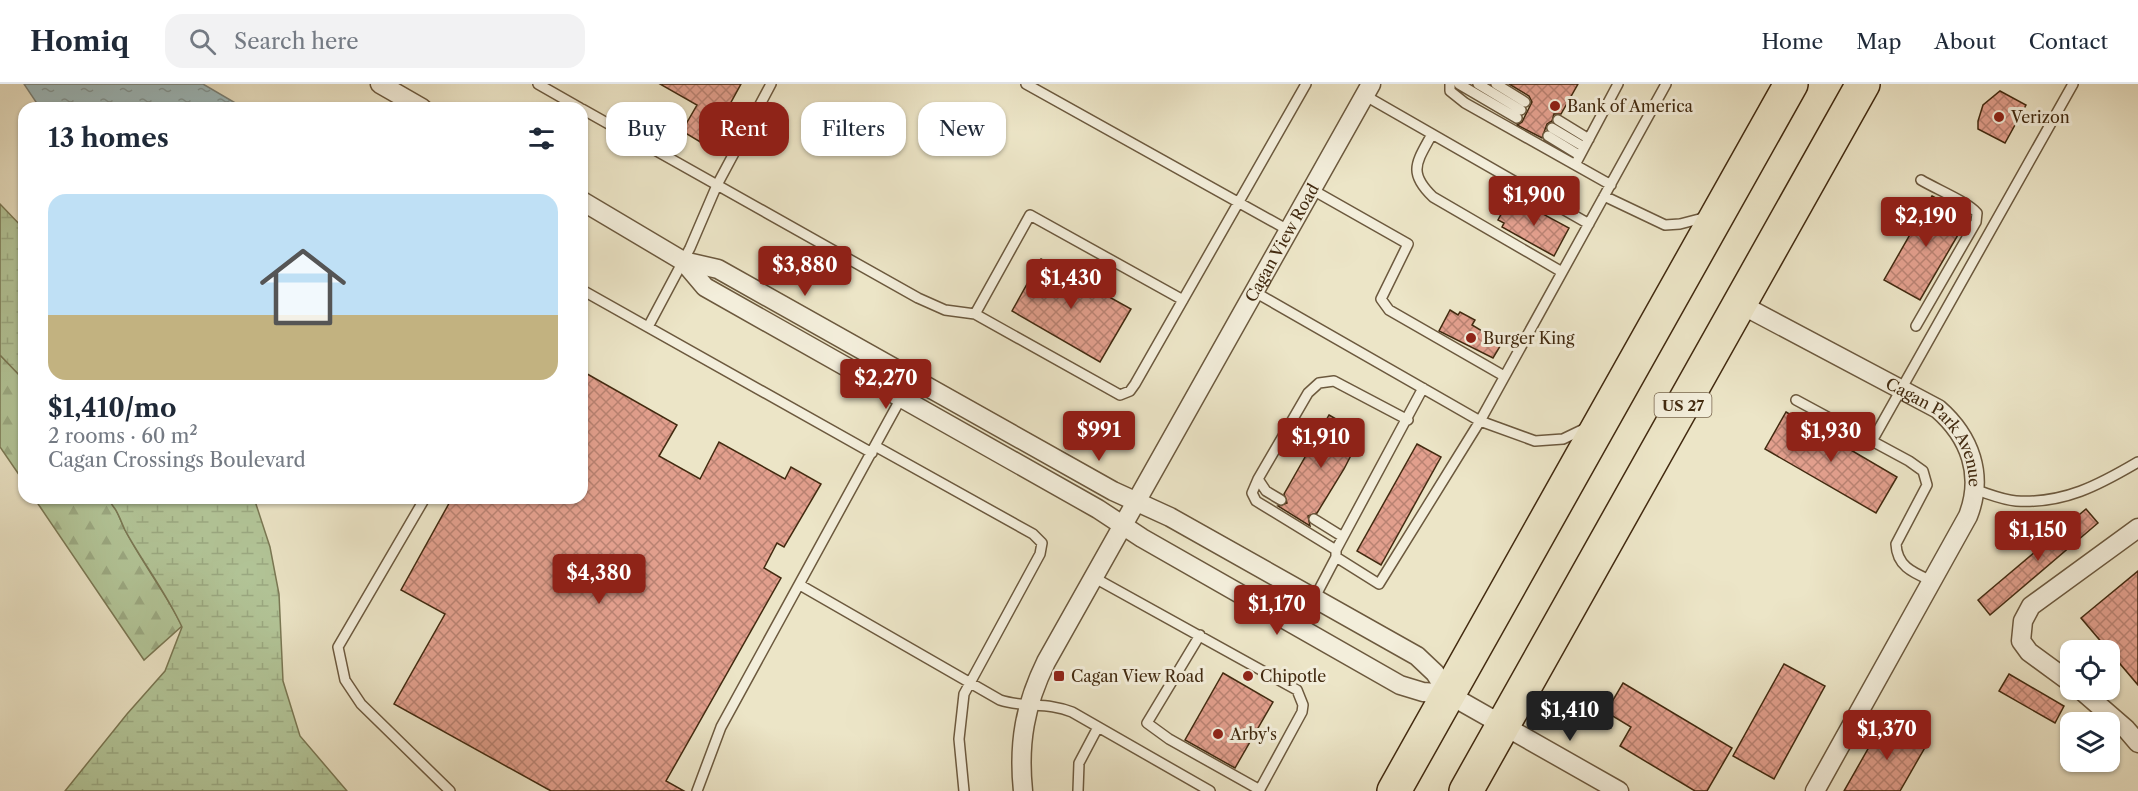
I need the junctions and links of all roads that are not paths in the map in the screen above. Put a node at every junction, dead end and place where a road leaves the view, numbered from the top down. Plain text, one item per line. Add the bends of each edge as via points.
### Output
1 (380, 84) edge
2 (538, 84) edge
3 (771, 84) edge
4 (1026, 84) edge
5 (1306, 84) edge
6 (1450, 84) edge
7 (1459, 84) edge
8 (1478, 84) edge
9 (1496, 84) edge
10 (1618, 84) edge
11 (1666, 84) edge
12 (1791, 84) edge
13 (1863, 84) edge
14 (2073, 84) edge
15 (1367, 89) edge
16 (412, 102) edge
17 (570, 102) edge
18 (1521, 110) junction
19 (588, 112) edge
20 (1432, 134) junction
21 (1582, 151) junction
22 (1921, 180) dead end
23 (717, 185) junction
24 (1611, 185) junction
25 (1311, 189) junction
26 (1604, 196) junction
27 (1238, 203) junction
28 (588, 205) edge
29 (1718, 215) junction
30 (1589, 224) junction
31 (1288, 230) junction
32 (683, 261) junction
33 (1562, 272) junction
34 (1253, 291) junction
35 (588, 293) edge
36 (1183, 300) junction
37 (1740, 304) junction
38 (975, 314) junction
39 (1916, 326) dead end
40 (648, 327) junction
41 (1504, 376) junction
42 (912, 378) junction
43 (1424, 388) junction
44 (1901, 389) junction
45 (901, 398) junction
46 (1796, 400) dead end
47 (1408, 420) junction
48 (1480, 421) junction
49 (1601, 421) junction
50 (1872, 441) junction
51 (874, 449) junction
52 (2138, 462) edge
53 (1258, 479) junction
54 (1976, 490) junction
55 (1281, 500) dead end
56 (1136, 501) junction
57 (421, 504) edge
58 (1314, 519) dead end
59 (1123, 525) junction
60 (2138, 528) edge
61 (1343, 537) junction
62 (1336, 553) junction
63 (1093, 577) junction
64 (1932, 582) junction
65 (800, 585) junction
66 (1314, 599) junction
67 (1200, 635) junction
68 (2060, 675) edge
69 (969, 682) junction
70 (1448, 694) junction
71 (2093, 700) edge
72 (1027, 705) junction
73 (1503, 725) junction
74 (1098, 727) junction
75 (2138, 743) edge
76 (1260, 790) edge
77 (450, 791) edge
78 (697, 791) edge
79 (964, 791) edge
80 (1023, 791) edge
81 (1077, 791) edge
82 (1210, 791) edge
83 (1394, 791) edge
84 (1466, 791) edge
85 (1619, 791) edge
86 (1815, 791) edge

1 - 16 street
2 - 17 lane
3 - 23 lane
4 - 27 lane
5 - 27 lane
6 - 21 lane via 1450,91 1465,103 1557,155
7 - 18 lane
8 - 18 lane
9 - 18 lane
10 - 21 lane
11 - 24 lane
12 - 29 highway
13 - 37 highway, US 27
14 - 44 lane
15 - 20 lane
15 - 25 street, Cagan View Road
19 - 23 lane
20 - 30 lane
20 - 33 lane via 1418,161 1416,173 1421,185 1433,197
21 - 21 lane via 1553,128
21 - 24 lane
22 - 39 lane via 1977,213 1976,222
23 - 32 lane
23 - 38 lane via 918,298 945,310
24 - 26 lane
25 - 31 street, Cagan View Road
25 - 41 lane via 1408,244 1381,299 1389,310
26 - 29 lane via 1665,225
26 - 30 lane
27 - 31 lane
27 - 36 lane
28 - 32 street
29 - 49 highway
30 - 33 lane
31 - 34 street, Cagan View Road
32 - 40 lane
32 - 42 street via 718,269
32 - 45 street via 705,287
33 - 41 lane
34 - 43 lane
34 - 56 street, Cagan View Road
35 - 40 lane
36 - 38 lane via 1135,384 1120,395
36 - 38 lane via 1030,215
37 - 44 street, Cagan Park Avenue
37 - 73 highway, US 27
40 - 51 lane
41 - 48 lane
42 - 45 lane
42 - 56 street
43 - 47 lane
43 - 48 lane
44 - 50 lane
44 - 54 street, Cagan Park Avenue via 1938,409 1959,430 1972,459
45 - 51 lane
45 - 59 street
46 - 50 lane
47 - 53 lane via 1334,381 1319,383 1308,393
47 - 61 lane
48 - 49 lane via 1535,441 1563,439
48 - 62 lane via 1379,584
49 - 70 highway
50 - 64 lane via 1923,471 1927,485 1896,544 1896,555 1906,569
51 - 65 lane
51 - 69 lane via 1033,534 1042,543 1040,554
52 - 54 lane via 2092,489 2053,499 2015,501
53 - 55 lane
53 - 62 lane via 1252,493 1256,501
54 - 64 street, Cagan Park Avenue via 1968,516
56 - 59 street, Cagan View Road
56 - 66 street
57 - 77 lane via 338,647 345,680 362,704
58 - 61 lane
59 - 63 street, Cagan View Road
59 - 70 street via 1400,685
60 - 68 street via 2031,606 2023,621 2021,641 2029,652
61 - 62 lane
62 - 66 lane
63 - 67 lane
63 - 72 street, Cagan View Road
64 - 86 street, Cagan Park Avenue
65 - 69 lane
65 - 78 lane via 721,727
66 - 70 street via 1417,656 1435,673
67 - 76 lane via 1292,685 1301,698 1302,712
67 - 76 lane via 1147,723
69 - 72 lane via 1000,700
69 - 79 lane via 959,723
70 - 73 street
70 - 83 highway
71 - 75 street
72 - 74 lane via 1049,704
72 - 80 street, Cagan View Road via 1021,745
73 - 84 highway, US 27
73 - 85 street
74 - 81 lane via 1079,763
74 - 82 lane

